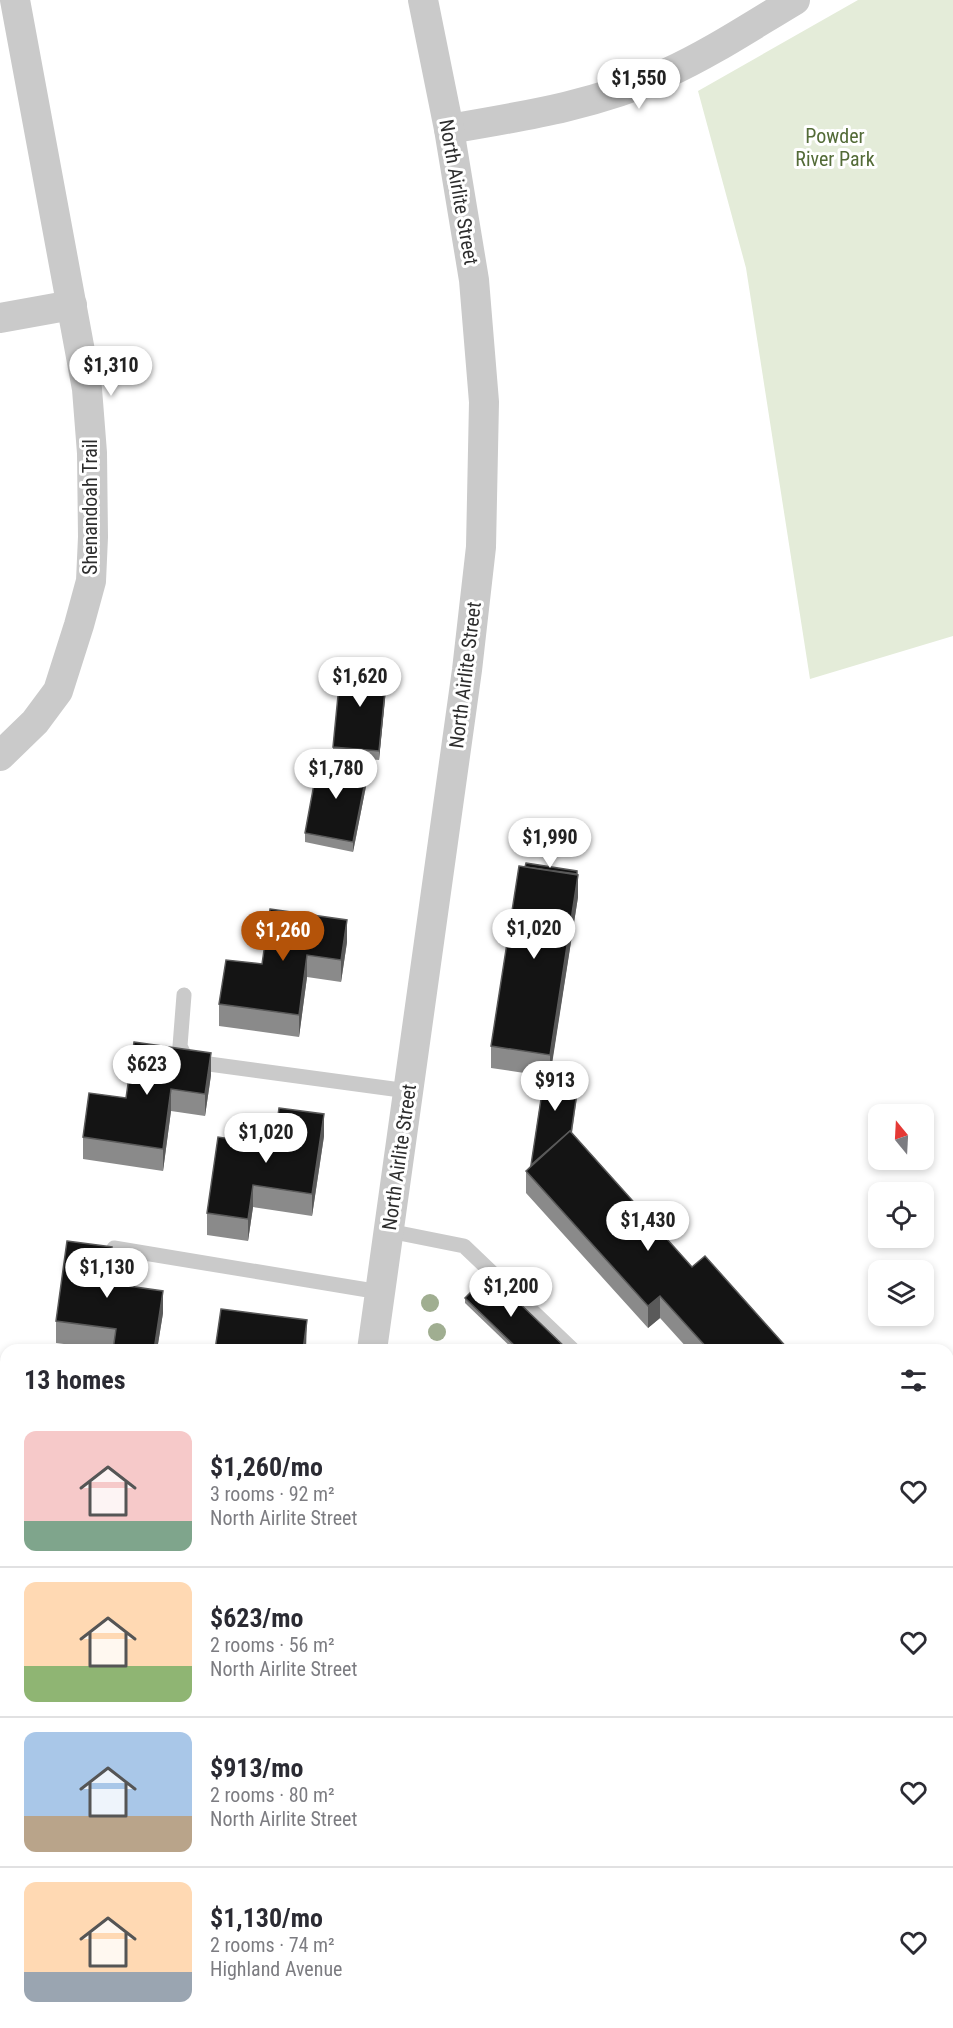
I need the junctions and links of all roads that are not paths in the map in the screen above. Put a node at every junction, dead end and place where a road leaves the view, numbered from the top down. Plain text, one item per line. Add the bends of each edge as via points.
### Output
1 (15, 0) edge
2 (423, 0) edge
3 (795, 0) edge
4 (449, 129) junction
5 (72, 305) junction
6 (0, 318) edge
7 (0, 756) edge
8 (184, 995) dead end
9 (408, 1091) junction
10 (389, 1231) junction
11 (114, 1248) edge
12 (380, 1292) junction
13 (373, 1344) edge
14 (567, 1344) edge

1 - 5 street, Shenandoah Trail
2 - 4 street, North Airlite Street
3 - 4 street via 668,73 629,88 545,113
4 - 9 street, North Airlite Street via 474,280 484,402 481,547
5 - 6 street
5 - 7 street, Shenandoah Trail via 87,388 92,453 91,580 58,691 35,722
8 - 9 lane via 180,1046 187,1061
9 - 10 street, North Airlite Street
10 - 12 street, North Airlite Street
10 - 14 lane via 464,1246
11 - 12 lane
12 - 13 street, North Airlite Street

